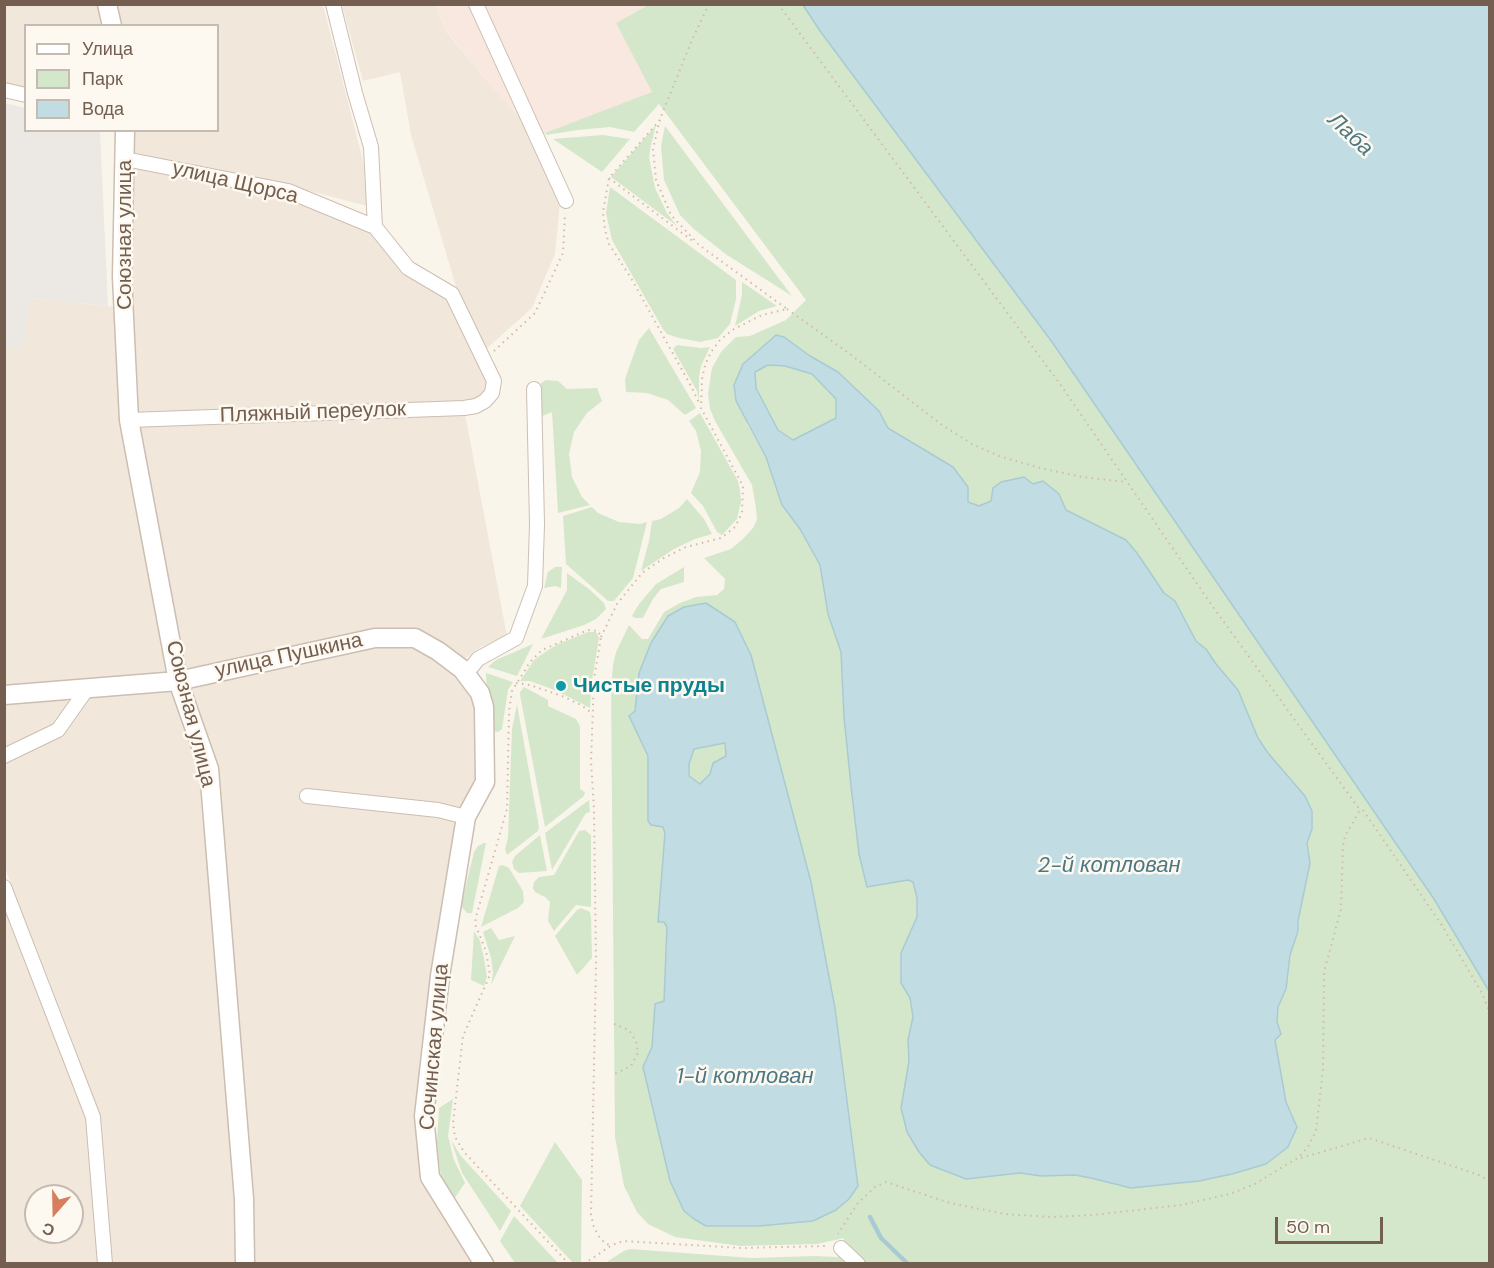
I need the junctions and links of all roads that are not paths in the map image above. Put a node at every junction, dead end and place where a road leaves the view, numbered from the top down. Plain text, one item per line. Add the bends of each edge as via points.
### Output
1 (107, 4) edge
2 (333, 4) edge
3 (476, 4) edge
4 (112, 24) edge
5 (4, 90) edge
6 (24, 95) edge
7 (125, 132) edge
8 (125, 159) junction
9 (566, 201) road end
10 (375, 226) junction
11 (534, 389) dead end
12 (492, 393) joint
13 (129, 420) junction
14 (462, 670) junction
15 (178, 681) junction
16 (87, 688) junction
17 (4, 694) edge
18 (4, 756) edge
19 (308, 796) dead end
20 (466, 817) junction
21 (4, 887) edge
22 (836, 1244) road end
23 (105, 1263) edge
24 (246, 1263) edge
25 (484, 1263) edge
26 (858, 1263) edge

1 - 4 street
2 - 10 street via 371,147
3 - 9 street
5 - 6 street
7 - 8 street, Союзная улица
8 - 10 street, улица Щорса via 288,191
8 - 13 street, Союзная улица via 122,277
10 - 12 street, улица Щорса via 408,268 452,294 494,381
11 - 14 street via 535,586 516,638
12 - 13 street, Пляжный переулок via 476,406 464,408
13 - 15 street, Союзная улица
14 - 15 street, улица Пушкина via 415,638 375,638
14 - 20 street, Сочинская улица via 483,700 486,753 485,782
15 - 16 street, улица Пушкина
15 - 24 street, Союзная улица via 209,769
16 - 17 street, улица Пушкина
16 - 18 street via 58,730
19 - 20 street via 438,810
20 - 25 street, Сочинская улица via 440,976 424,1116 430,1177
21 - 23 street via 93,1117
22 - 26 street

